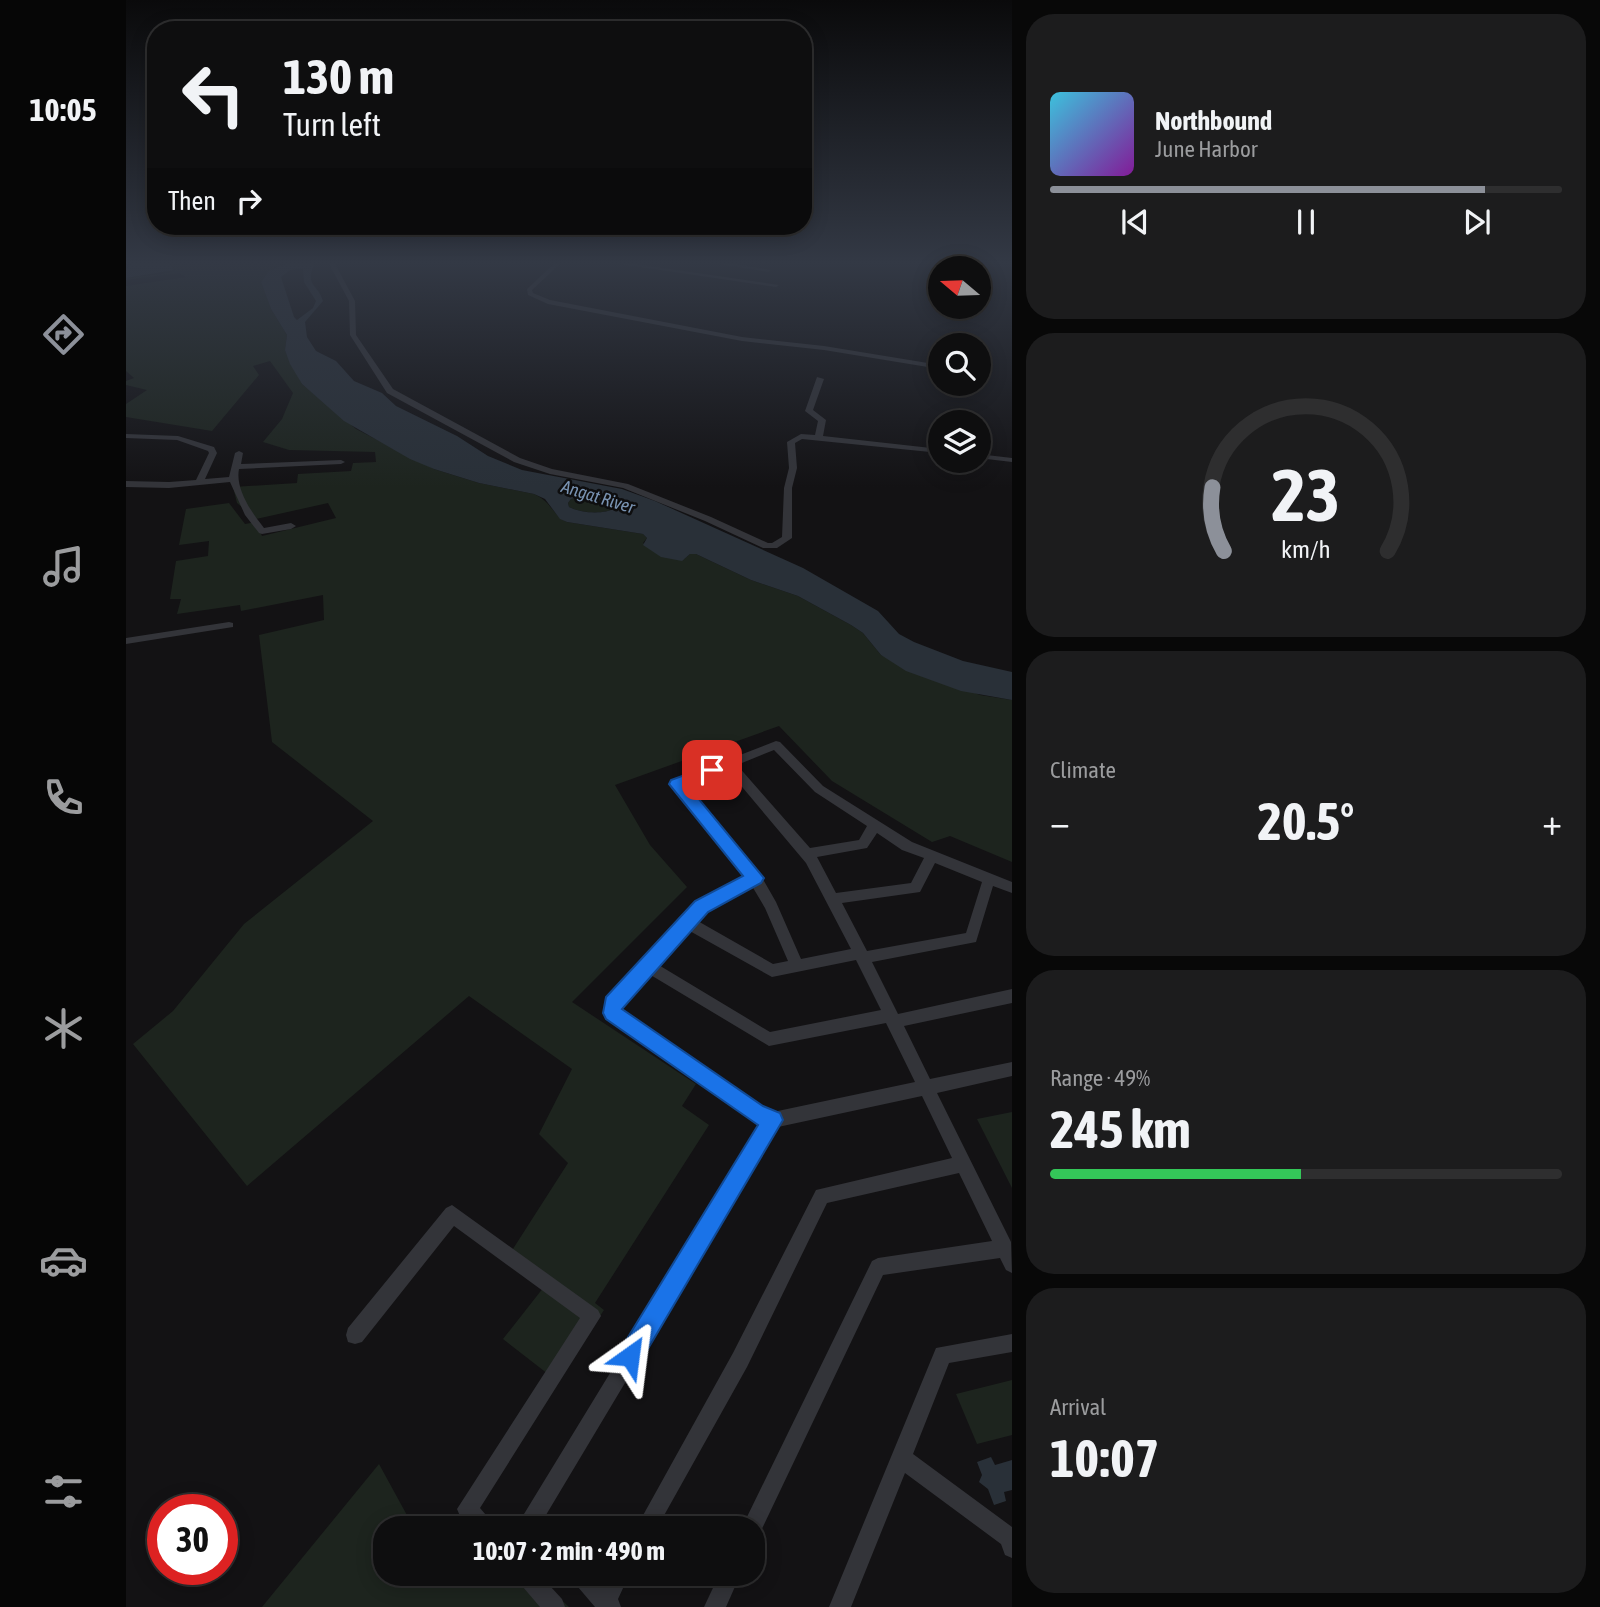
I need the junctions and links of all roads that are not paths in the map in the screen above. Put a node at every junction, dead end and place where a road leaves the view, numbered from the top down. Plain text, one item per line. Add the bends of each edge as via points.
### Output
1 (354, 337) edge
2 (738, 337) edge
3 (928, 365) edge
4 (820, 379) dead end
5 (126, 436) edge
6 (819, 436) junction
7 (928, 450) edge
8 (239, 453) dead end
9 (991, 458) edge
10 (1012, 460) edge
11 (341, 462) dead end
12 (236, 467) junction
13 (233, 479) junction
14 (199, 482) junction
15 (126, 484) edge
16 (291, 526) dead end
17 (229, 625) dead end
18 (126, 641) edge
19 (729, 763) junction
20 (874, 826) junction
21 (807, 854) junction
22 (932, 855) junction
23 (755, 878) junction
24 (989, 878) junction
25 (1012, 888) edge
26 (832, 899) junction
27 (687, 922) junction
28 (861, 956) junction
29 (647, 965) junction
30 (798, 967) junction
31 (1012, 996) edge
32 (892, 1019) junction
33 (1012, 1069) edge
34 (927, 1088) junction
35 (773, 1120) junction
36 (964, 1164) junction
37 (1009, 1256) edge
38 (355, 1335) dead end
39 (1012, 1343) edge
40 (902, 1459) junction
41 (473, 1516) edge
42 (534, 1516) edge
43 (653, 1516) edge
44 (758, 1516) edge
45 (1012, 1548) edge
46 (535, 1586) edge
47 (591, 1586) edge
48 (615, 1586) edge
49 (725, 1586) edge
50 (608, 1604) edge
51 (554, 1607) edge
52 (715, 1607) edge
53 (840, 1607) edge

1 - 6 street via 387,389 503,454 530,465 618,484 766,546 787,538 791,442 801,436
2 - 3 street
4 - 6 street via 809,411 822,420
5 - 14 street via 178,438 211,449
6 - 7 street
8 - 12 street
9 - 10 street
11 - 12 street
12 - 13 street
13 - 14 street
13 - 16 street via 249,515 262,531
14 - 15 street
17 - 18 street
19 - 20 street via 776,745 819,789
19 - 21 street
19 - 23 street via 677,784
20 - 21 street via 863,844
20 - 22 street
21 - 26 street
22 - 24 street
22 - 26 street via 915,888
23 - 27 street via 701,906
23 - 30 street
24 - 25 street
24 - 28 street via 971,938
26 - 28 street
27 - 29 street
27 - 30 street via 772,971
28 - 30 street
28 - 32 street
29 - 32 street via 769,1039
29 - 35 street via 613,1003 613,1013 757,1114
31 - 32 street
32 - 34 street
33 - 34 street
34 - 35 street
34 - 36 street
35 - 42 street
36 - 37 street
36 - 43 street via 822,1196 740,1360
37 - 44 street via 878,1267
38 - 41 street via 452,1214 592,1316 467,1509
39 - 40 street via 943,1355
40 - 45 street via 1009,1538
40 - 53 street
46 - 51 street
47 - 50 street
48 - 50 street
49 - 52 street

